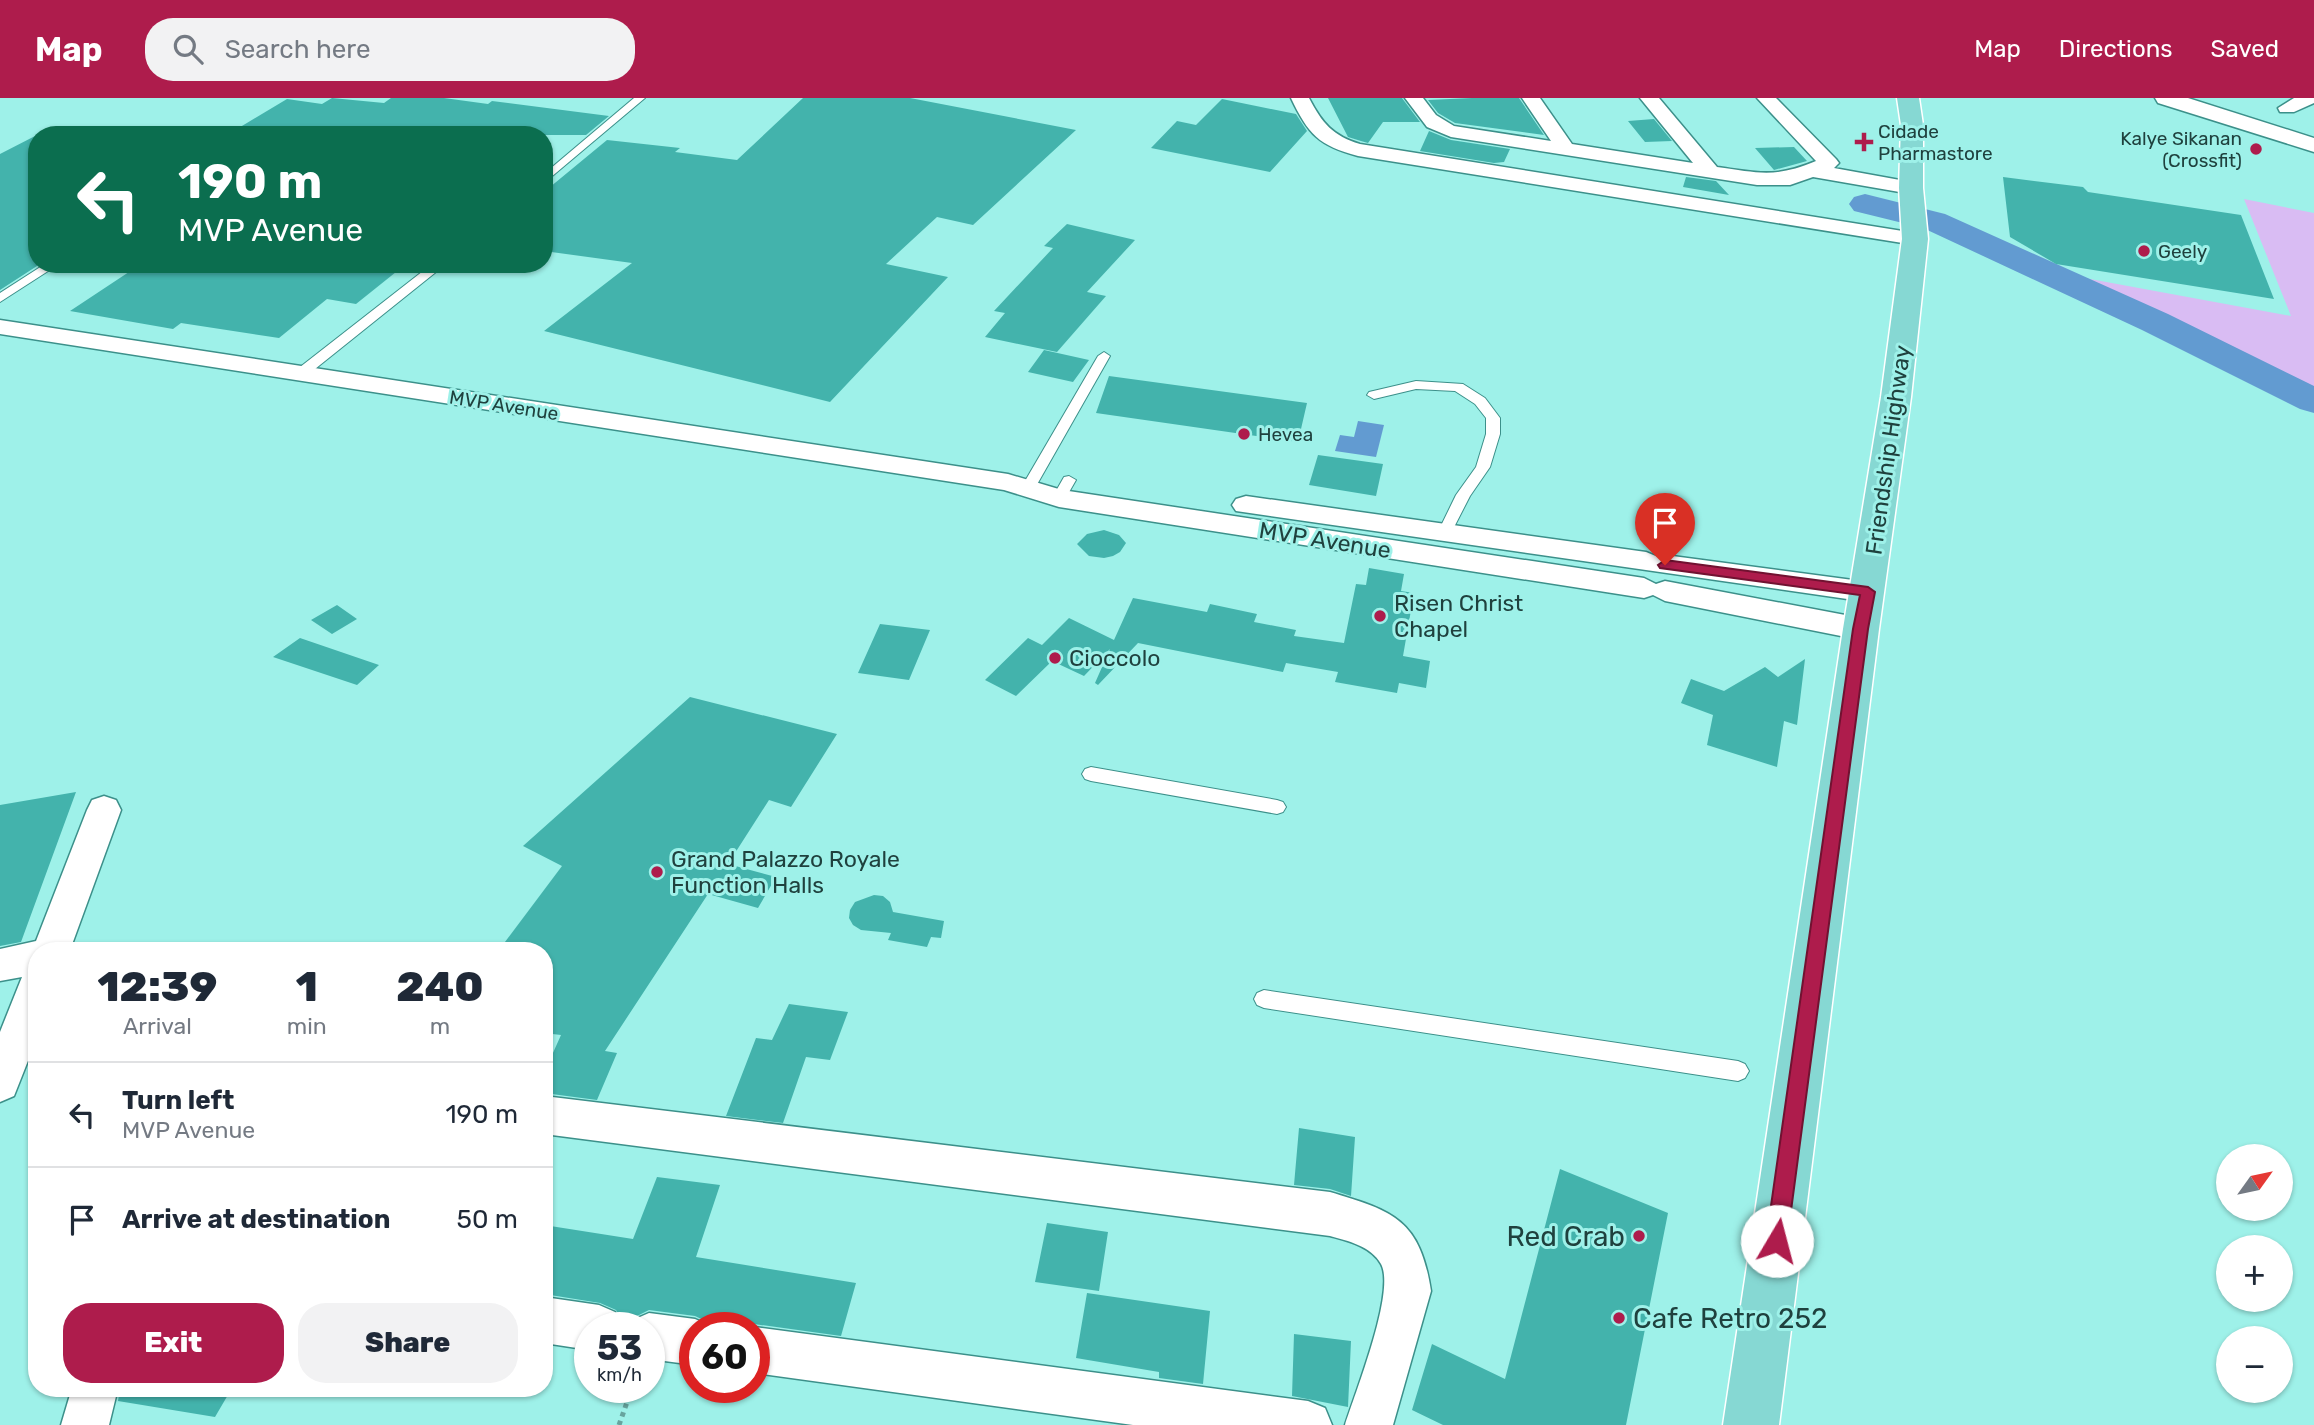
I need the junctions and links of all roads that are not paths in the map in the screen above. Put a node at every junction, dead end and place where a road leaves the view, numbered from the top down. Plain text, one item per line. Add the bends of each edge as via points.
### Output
1 (640, 98) edge
2 (1300, 98) edge
3 (1414, 98) edge
4 (1531, 98) edge
5 (1649, 98) edge
6 (1766, 98) edge
7 (1908, 98) edge
8 (2166, 98) edge
9 (2309, 98) edge
10 (2287, 107) dead end
11 (2314, 145) edge
12 (1566, 149) junction
13 (1822, 167) junction
14 (1710, 171) junction
15 (553, 172) edge
16 (1913, 204) junction
17 (39, 273) edge
18 (429, 273) edge
19 (0, 298) edge
20 (0, 327) edge
21 (1104, 356) dead end
22 (300, 374) junction
23 (1374, 396) dead end
24 (1023, 482) junction
25 (1444, 546) junction
26 (1864, 610) junction
27 (1091, 774) dead end
28 (1277, 807) dead end
29 (104, 810) dead end
30 (54, 942) edge
31 (28, 959) edge
32 (0, 965) edge
33 (1264, 999) dead end
34 (28, 1010) edge
35 (1738, 1071) dead end
36 (0, 1083) edge
37 (553, 1116) edge
38 (553, 1321) edge
39 (574, 1324) edge
40 (770, 1352) edge
41 (93, 1397) edge
42 (85, 1425) edge
43 (1308, 1425) edge
44 (1369, 1425) edge
45 (1751, 1425) edge

1 - 15 lane
2 - 16 street via 1322,136 1358,150
3 - 12 street via 1435,127
4 - 12 street
5 - 14 street
6 - 13 street
7 - 16 main road, Friendship Highway
8 - 11 main road
9 - 10 street
12 - 14 street
13 - 14 street via 1784,180
13 - 16 street via 1877,176
16 - 26 main road, Friendship Highway
17 - 19 lane
18 - 22 lane
20 - 22 street, MVP Avenue
21 - 24 lane
22 - 24 street, MVP Avenue
23 - 25 lane via 1416,385 1458,387 1480,401 1493,418 1483,467 1463,495
24 - 25 street, MVP Avenue
25 - 26 street, MVP Avenue
26 - 45 main road, Friendship Highway
27 - 28 lane
29 - 30 street
31 - 32 street
33 - 35 lane
34 - 36 street
37 - 44 street via 1331,1214 1364,1224 1398,1249 1408,1291
38 - 39 street
40 - 43 street
41 - 42 street

